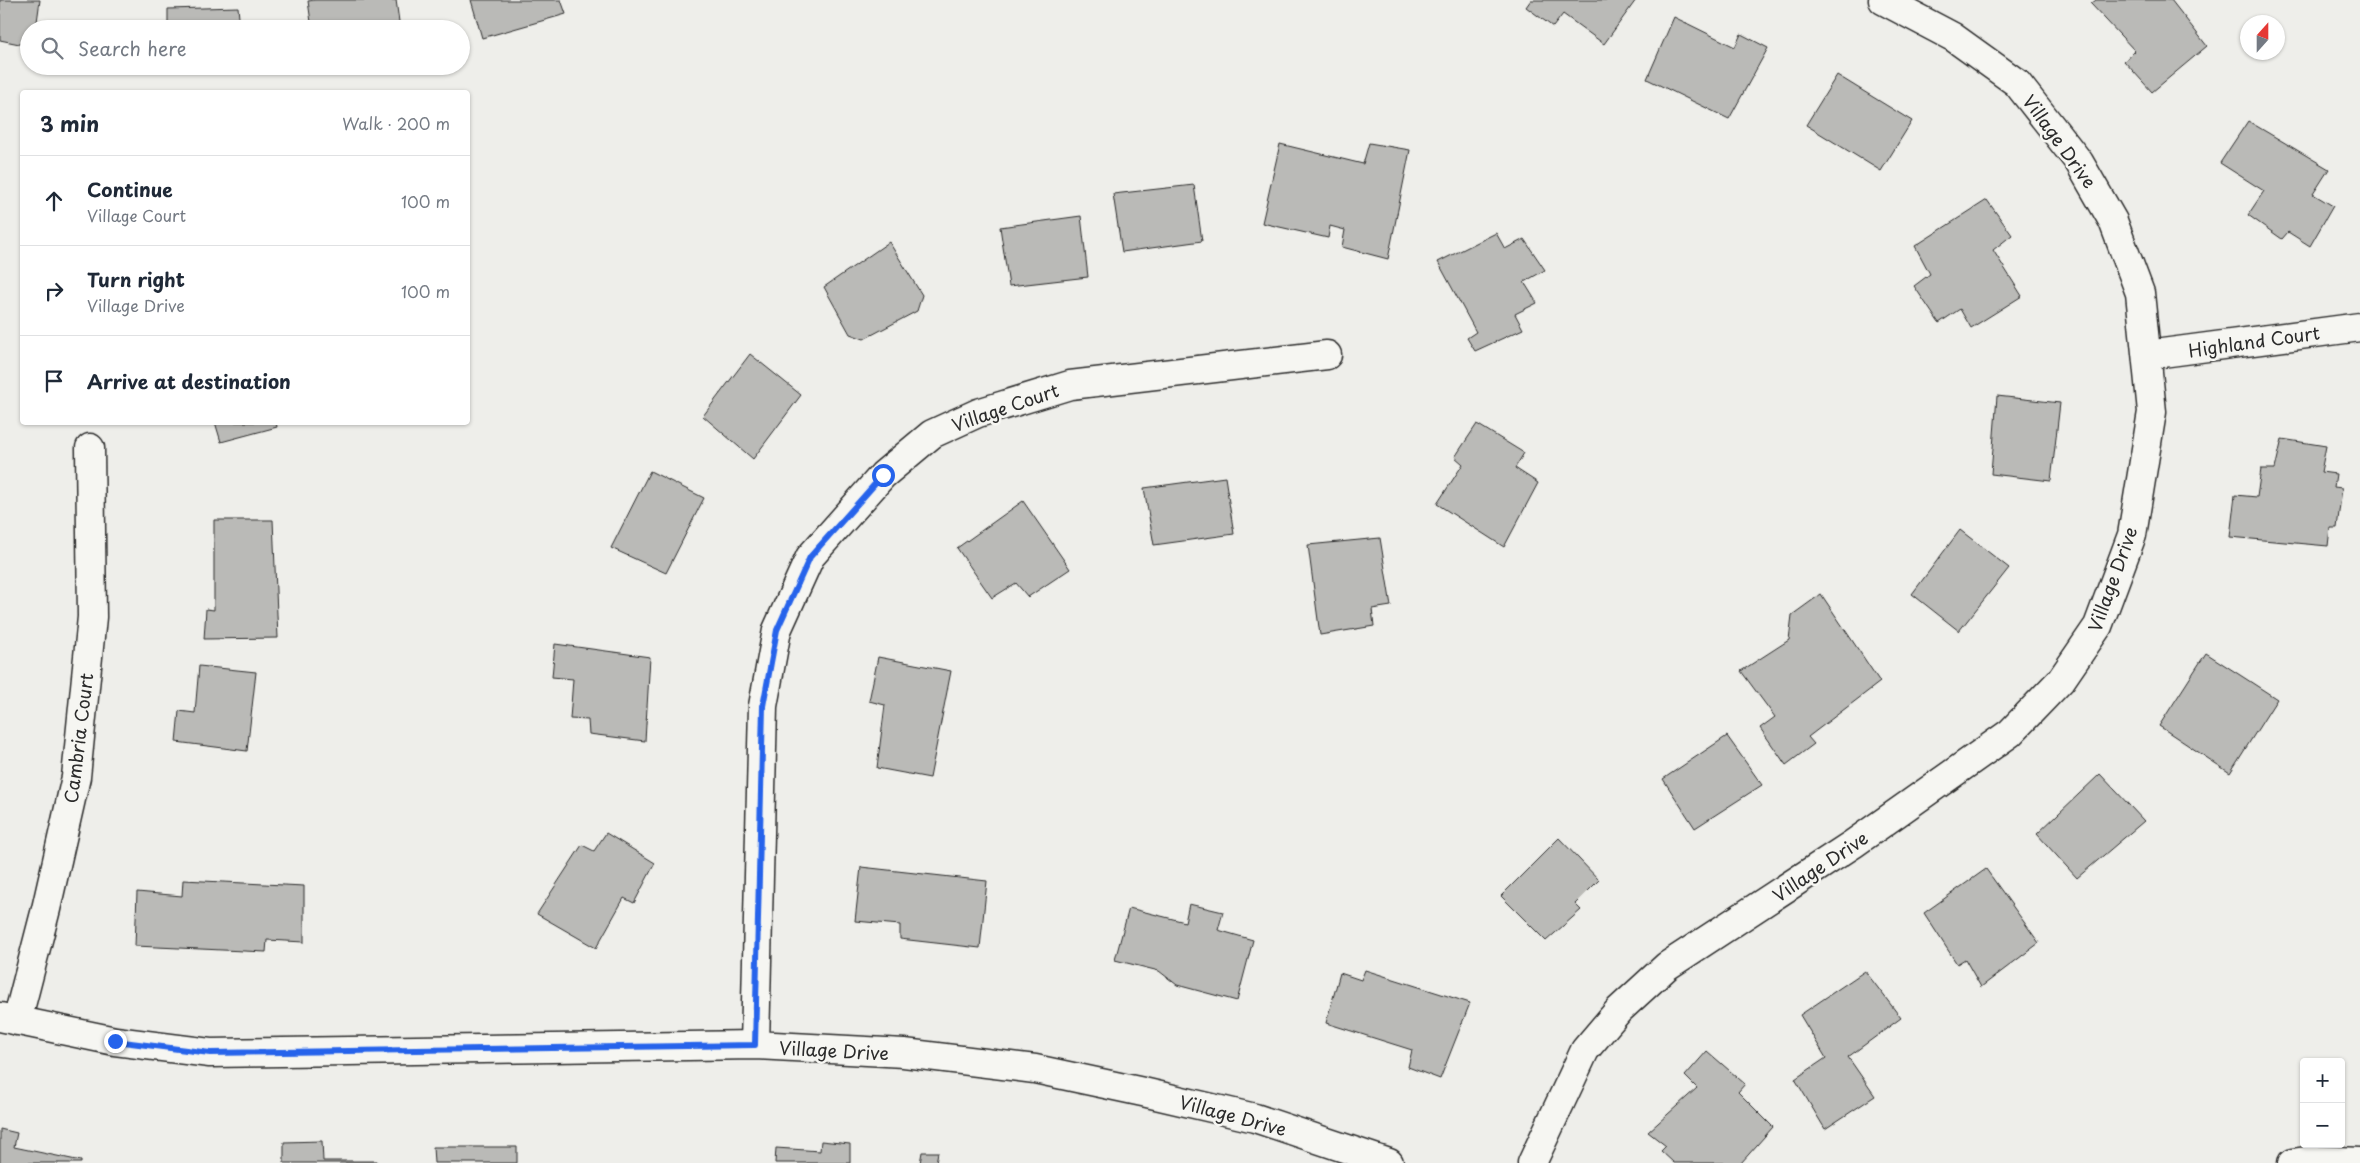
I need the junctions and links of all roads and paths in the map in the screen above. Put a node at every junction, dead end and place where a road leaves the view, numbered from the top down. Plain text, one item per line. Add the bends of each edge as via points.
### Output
1 (1883, 0) edge
2 (2360, 327) edge
3 (1327, 355) dead end
4 (2147, 355) junction
5 (90, 448) dead end
6 (8, 1019) edge
7 (755, 1045) junction
8 (2360, 1162) edge
9 (1389, 1163) edge
10 (1532, 1163) edge
11 (2292, 1163) edge

1 - 4 street, Village Drive via 1953,37 2017,83 2079,162 2113,221 2140,293
2 - 4 street, Highland Court
3 - 7 street, Village Court via 1070,385 978,413 932,434 883,475 810,557 777,630 763,706
4 - 10 street, Village Drive via 2152,412 2132,535 2098,626 2061,680 2010,734 1853,844 1667,966 1619,1010 1585,1050
5 - 6 street, Cambria Court via 92,617 76,777 46,909
6 - 7 street, Village Drive via 115,1041 210,1053
7 - 9 street, Village Drive via 904,1053 1035,1069 1256,1118
8 - 11 street via 2313,1160

